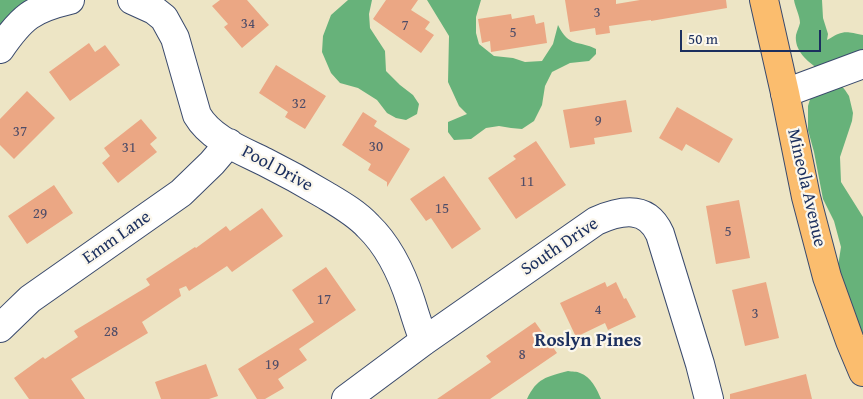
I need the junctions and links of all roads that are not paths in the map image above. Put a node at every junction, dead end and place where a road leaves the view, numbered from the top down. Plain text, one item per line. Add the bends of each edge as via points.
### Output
1 (70, 0) edge
2 (132, 0) edge
3 (764, 0) edge
4 (0, 49) edge
5 (863, 64) edge
6 (785, 93) junction
7 (229, 143) junction
8 (0, 328) edge
9 (424, 341) junction
10 (863, 372) edge
11 (346, 399) edge
12 (709, 399) edge

1 - 4 street via 29,15
2 - 7 street, Pool Drive via 164,18 175,38 202,123
3 - 6 main road, Mineola Avenue
5 - 6 street
6 - 10 main road, Mineola Avenue via 826,277
7 - 8 street, Emm Lane via 181,193 30,299
7 - 9 street, Pool Drive via 343,205 368,225 390,254 402,278
9 - 11 street, South Drive
9 - 12 street, South Drive via 596,221 621,213 638,213 651,219 660,234

